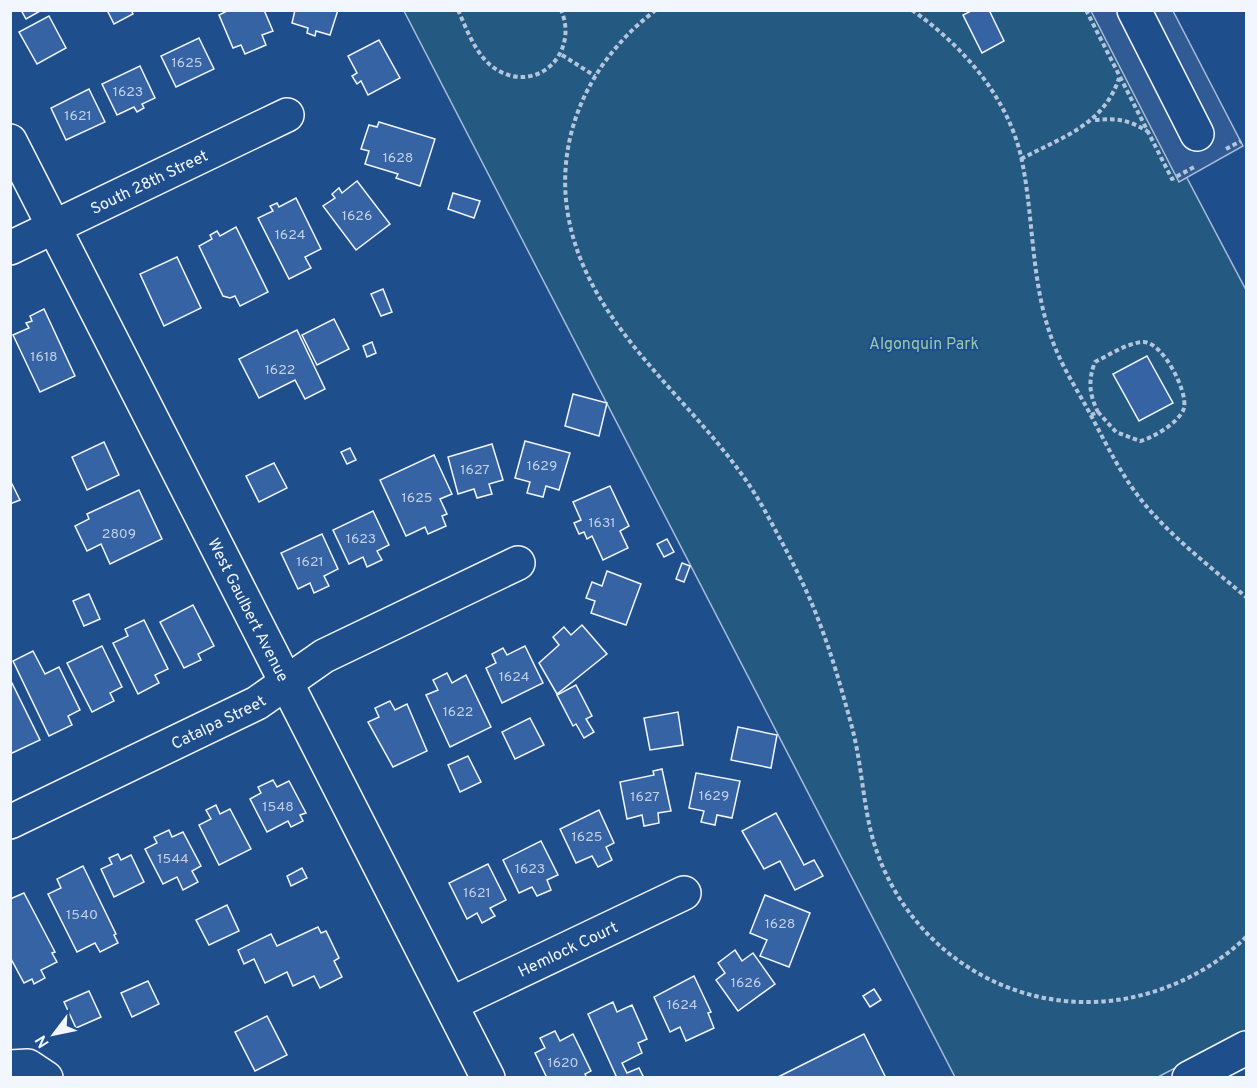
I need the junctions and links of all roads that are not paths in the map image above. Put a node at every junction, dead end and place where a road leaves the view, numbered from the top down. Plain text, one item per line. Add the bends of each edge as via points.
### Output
1 (1134, 10) edge
2 (287, 115) dead end
3 (1197, 134) dead end
4 (10, 141) edge
5 (54, 227) junction
6 (10, 248) edge
7 (518, 563) dead end
8 (286, 682) junction
9 (10, 822) edge
10 (684, 893) dead end
11 (451, 1004) junction
12 (1246, 1048) edge
13 (10, 1067) edge
14 (46, 1077) edge
15 (488, 1077) edge
16 (1189, 1077) edge

1 - 3 street
2 - 5 street, South 28th Street
4 - 5 street, West Gaulbert Avenue
5 - 6 street, South 28th Street
5 - 8 street, West Gaulbert Avenue
7 - 8 street, Catalpa Street via 324,656
8 - 9 street, Catalpa Street via 257,703
8 - 11 street, West Gaulbert Avenue
10 - 11 street, Hemlock Court
11 - 15 street, West Gaulbert Avenue
12 - 16 street
13 - 14 street via 28,1066

